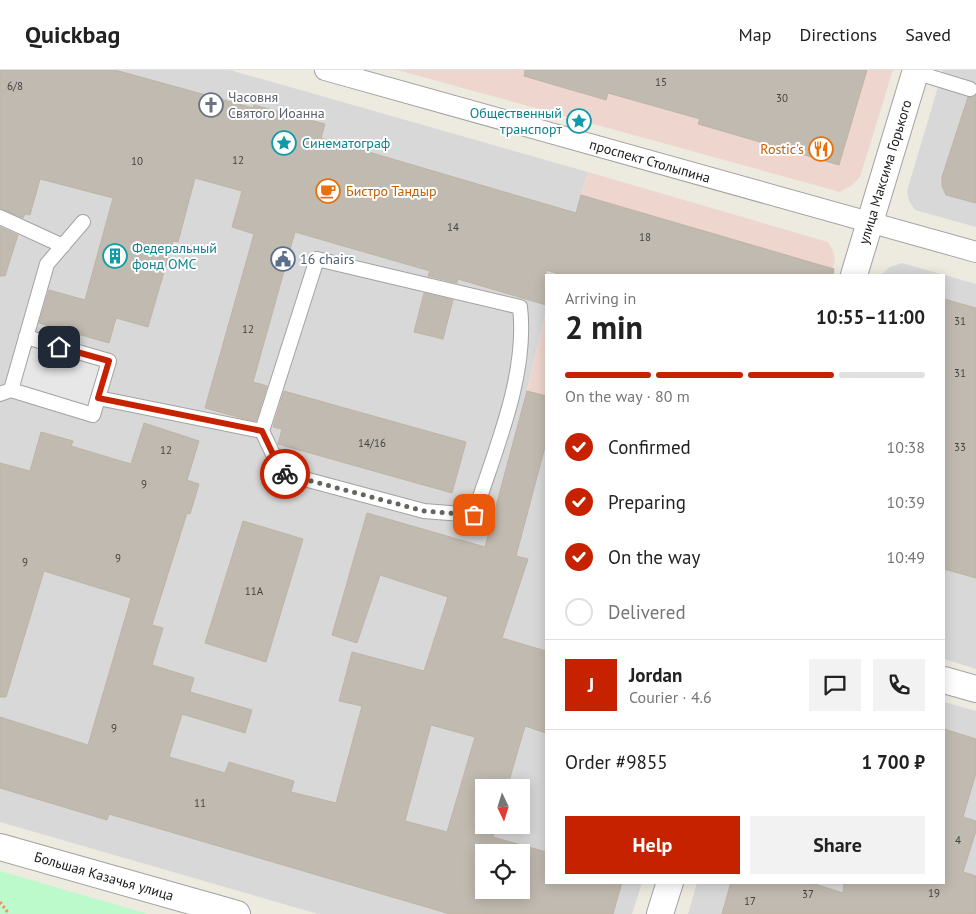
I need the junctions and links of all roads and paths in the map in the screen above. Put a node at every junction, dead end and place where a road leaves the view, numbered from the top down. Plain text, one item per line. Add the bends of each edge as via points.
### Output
1 (325, 70) edge
2 (915, 71) edge
3 (970, 89) dead end
4 (0, 217) edge
5 (84, 222) dead end
6 (870, 223) junction
7 (63, 246) junction
8 (976, 252) edge
9 (854, 274) edge
10 (26, 337) dead end
11 (5, 392) edge
12 (98, 398) junction
13 (262, 431) junction
14 (945, 680) edge
15 (976, 689) edge
16 (0, 847) edge
17 (669, 884) edge
18 (0, 902) edge
19 (9, 914) edge
20 (237, 914) edge
21 (660, 914) edge

1 - 6 street, проспект Столыпина
2 - 3 lane
2 - 6 street, улица Максима Горького
4 - 7 lane
5 - 7 lane
6 - 8 street, проспект Столыпина
6 - 9 street, улица Максима Горького
7 - 11 lane via 46,264
10 - 12 lane via 109,361
11 - 12 lane via 93,415
12 - 13 lane
13 - 13 lane via 317,258 520,306 523,328 517,380 474,515 424,511 282,473
14 - 15 street
16 - 20 street, Большая Казачья улица
17 - 21 street
18 - 19 path

